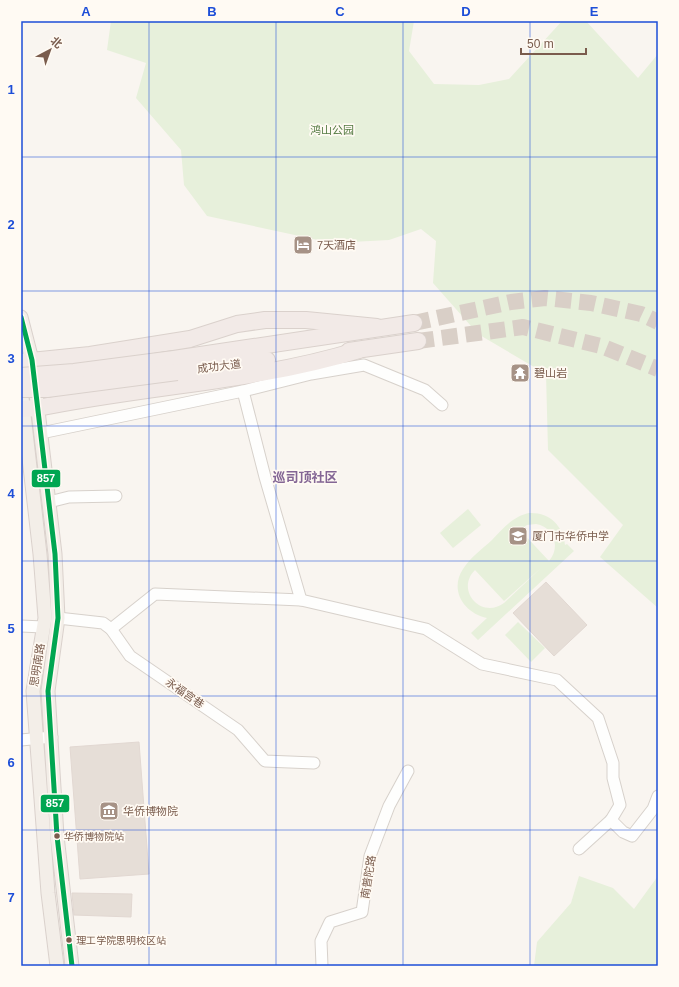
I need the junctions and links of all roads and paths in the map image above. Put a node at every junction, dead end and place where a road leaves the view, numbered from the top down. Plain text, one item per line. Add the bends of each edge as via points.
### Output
1 (21, 317) edge
2 (414, 323) tunnel mouth
3 (377, 327) junction
4 (418, 341) tunnel mouth
5 (359, 350) junction
6 (26, 357) edge
7 (175, 366) junction
8 (21, 376) edge
9 (21, 389) edge
10 (243, 391) junction
11 (442, 405) dead end
12 (28, 412) edge
13 (41, 433) junction
14 (116, 496) dead end
15 (49, 502) junction
16 (301, 600) junction
17 (58, 618) junction
18 (21, 626) edge
19 (43, 627) junction
20 (111, 629) junction
21 (52, 736) junction
22 (37, 738) junction
23 (21, 740) edge
24 (314, 763) dead end
25 (408, 771) dead end
26 (658, 796) edge
27 (611, 820) junction
28 (579, 849) dead end
29 (57, 966) edge
30 (72, 966) edge
31 (322, 966) edge

1 - 6 main road, 思明南路
2 - 3 highway, 成功大道
3 - 6 highway via 306,320 265,320 237,324 190,339 90,355
3 - 7 highway, 成功大道
4 - 5 highway, 成功大道
5 - 7 highway, 成功大道
5 - 12 highway via 325,360
6 - 12 main road, 思明南路
7 - 8 highway, 成功大道, bridge
7 - 9 highway, 成功大道, bridge via 48,390
9 - 12 main road, 思明南路
10 - 11 street via 311,374 364,365 425,390
10 - 13 street
10 - 16 street
12 - 13 main road, 思明南路
12 - 19 main road, 思明南路 via 45,618
13 - 15 main road, 思明南路
14 - 15 street via 69,497
15 - 17 main road, 思明南路
16 - 20 street via 155,594
16 - 27 street via 426,629 482,664 557,680 598,718 613,763 613,778 620,806
17 - 20 street via 103,623
17 - 21 main road, 思明南路 via 48,691
18 - 19 street
19 - 22 main road, 思明南路 via 33,691
20 - 24 street, 永福宫巷 via 130,656 238,730 265,761
21 - 22 street
21 - 30 main road, 思明南路 via 57,836
22 - 23 street
22 - 29 main road, 思明南路 via 48,893
25 - 31 street, 南普陀路 via 389,806 370,856 362,912 330,922 321,941
26 - 27 street via 653,809 632,836 623,832
27 - 28 street

